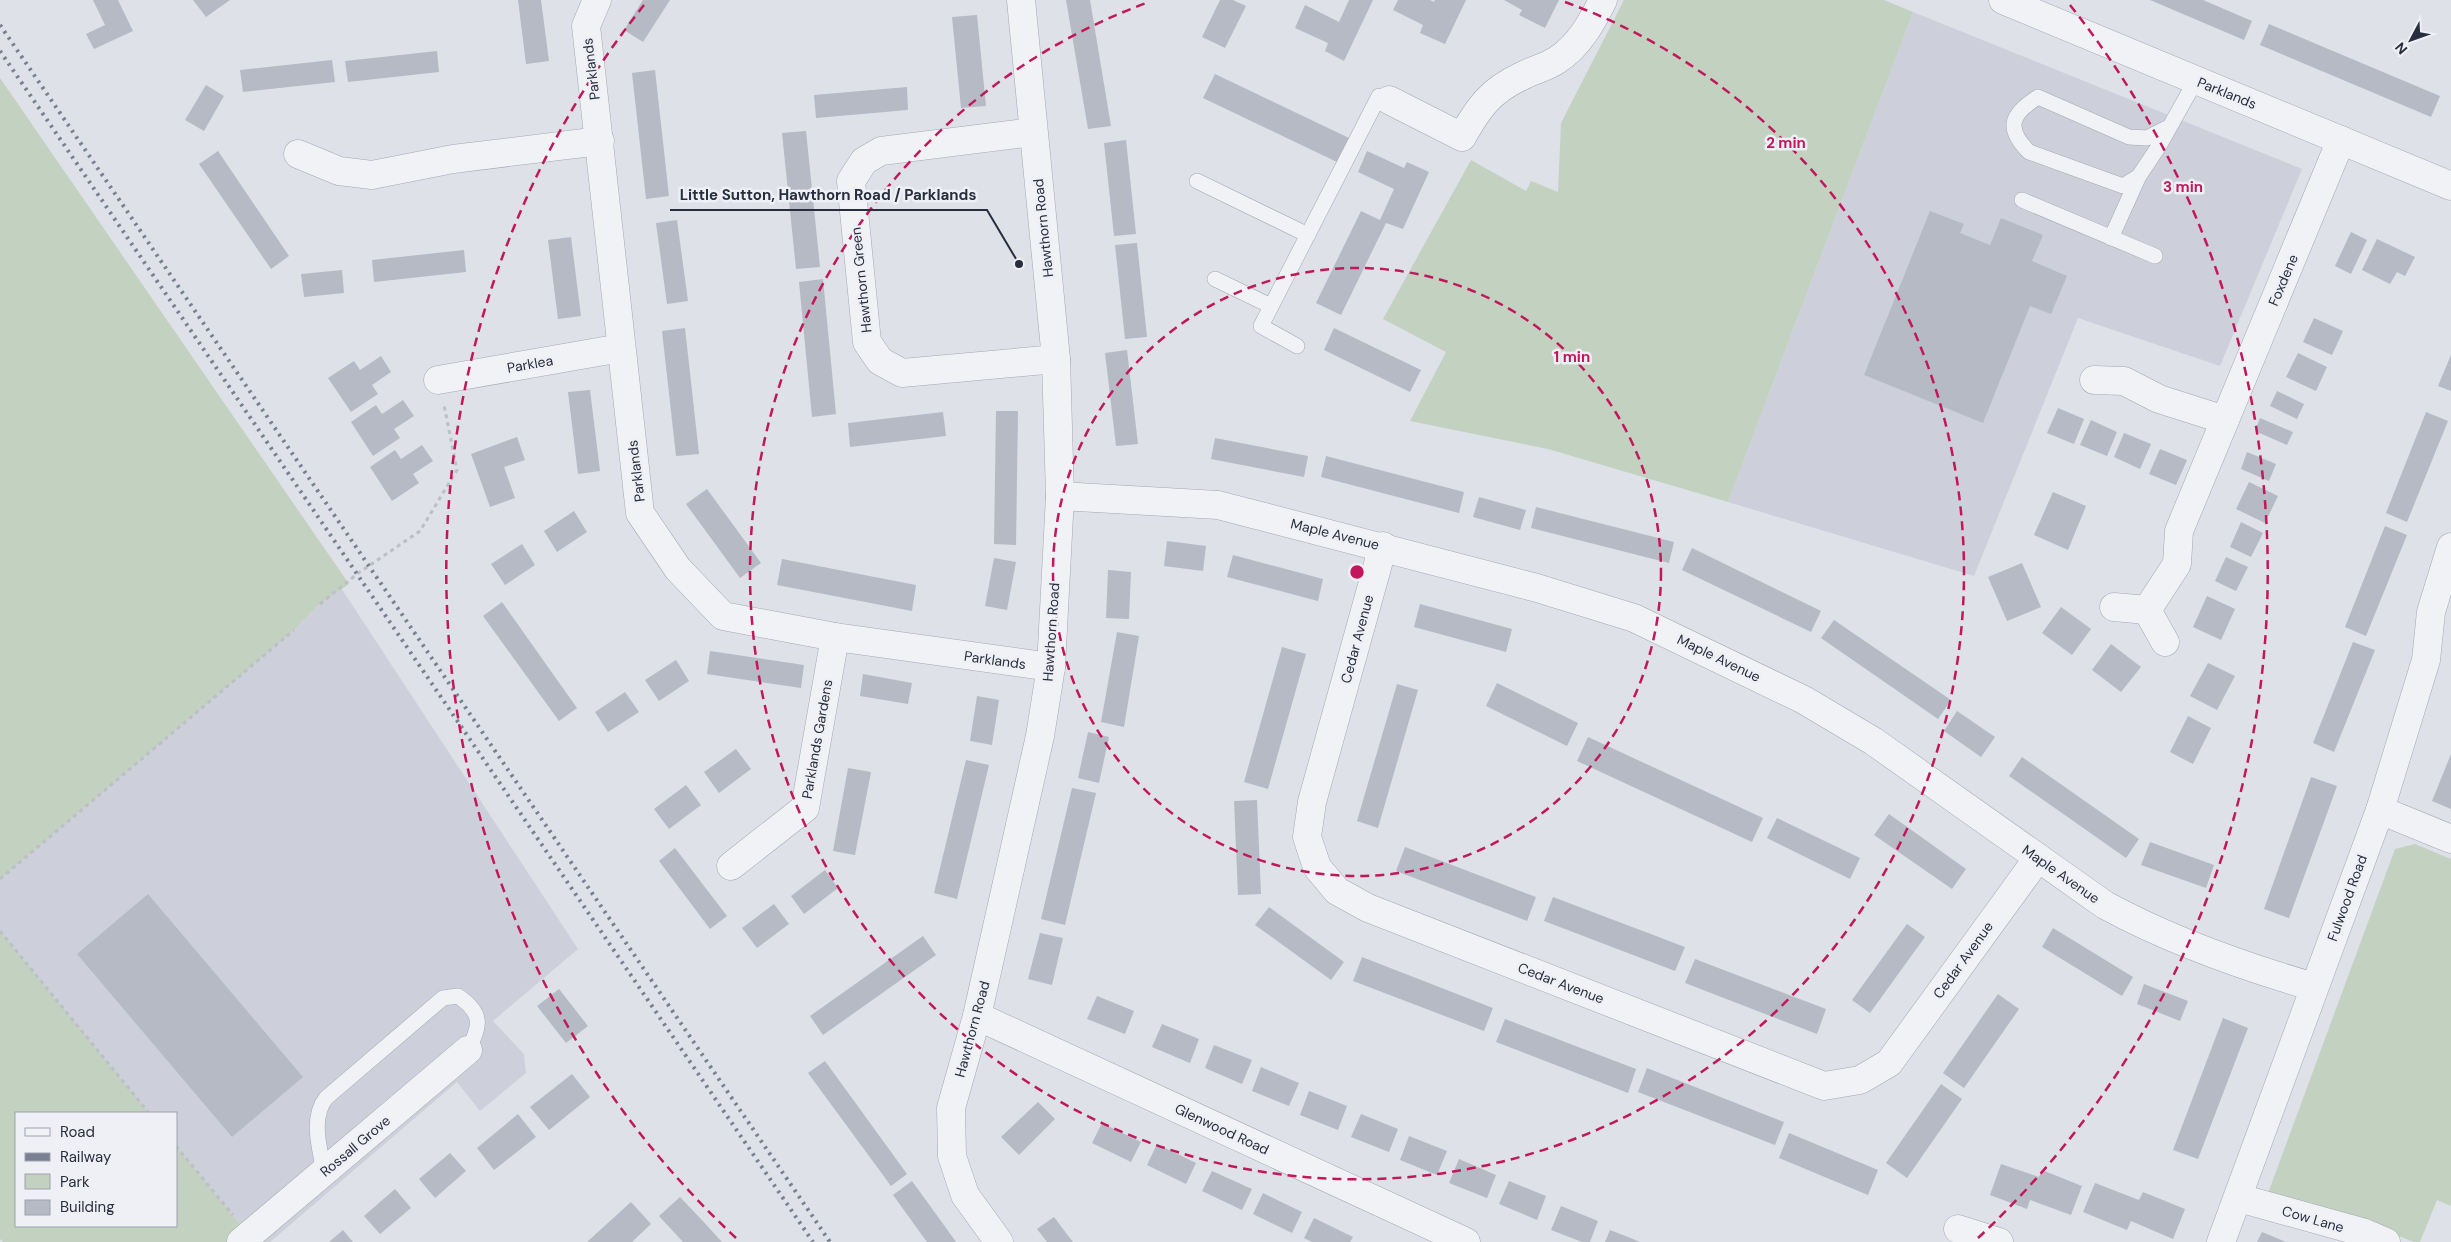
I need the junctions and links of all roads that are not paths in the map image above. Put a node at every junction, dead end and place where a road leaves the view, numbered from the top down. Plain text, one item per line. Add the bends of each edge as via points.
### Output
1 (596, 0) edge
2 (1021, 0) edge
3 (1603, 0) edge
4 (2003, 0) edge
5 (2196, 80) junction
6 (1389, 100) joint
7 (2169, 127) junction
8 (1033, 132) junction
9 (2342, 140) junction
10 (600, 142) junction
11 (298, 154) dead end
12 (2139, 176) junction
13 (1197, 181) dead end
14 (2451, 186) edge
15 (2022, 200) dead end
16 (1308, 236) junction
17 (2111, 238) junction
18 (2155, 256) dead end
19 (1215, 279) dead end
20 (1271, 306) junction
21 (1297, 346) dead end
22 (621, 348) junction
23 (1056, 359) junction
24 (438, 380) road end
25 (2094, 380) dead end
26 (2225, 420) junction
27 (1060, 496) junction
28 (1382, 546) junction
29 (2451, 548) edge
30 (2114, 607) dead end
31 (2148, 610) junction
32 (835, 637) junction
33 (2165, 642) dead end
34 (1051, 667) junction
35 (2380, 810) junction
36 (2451, 839) edge
37 (2038, 858) junction
38 (731, 866) dead end
39 (2314, 987) junction
40 (978, 1016) junction
41 (468, 1050) joint
42 (324, 1173) junction
43 (2238, 1198) junction
44 (1959, 1226) edge
45 (245, 1239) edge
46 (999, 1242) edge
47 (1466, 1242) edge
48 (1999, 1242) edge
49 (2221, 1242) edge
50 (2386, 1242) edge

1 - 10 street, Parklands via 586,26
2 - 8 street, Hawthorn Road
3 - 6 street via 1591,24 1574,45 1557,61 1500,88 1479,107 1462,137
4 - 5 street, Parklands
5 - 7 lane
5 - 9 street, Parklands
6 - 16 lane via 1379,96
7 - 12 lane
7 - 12 lane via 2147,138 2129,137 2038,97 2016,116 2013,129 2017,140 2029,152 2123,186
8 - 23 street, Hawthorn Road
8 - 23 street, Hawthorn Green via 881,151 864,161 851,181 867,342 880,362 902,374
9 - 14 street, Parklands
9 - 26 street, Foxdene
10 - 11 street via 453,159 372,175 339,171
10 - 22 street, Parklands
12 - 17 lane
13 - 16 lane
15 - 17 lane
16 - 20 lane
17 - 18 lane
19 - 20 lane
20 - 21 lane via 1261,326
22 - 24 street, Parklea
22 - 32 street, Parklands via 640,513 678,569 723,616
23 - 27 street, Hawthorn Road
25 - 26 street via 2124,381 2159,399
26 - 31 street, Foxdene via 2179,531 2177,564
27 - 28 street, Maple Avenue via 1218,505
27 - 34 street, Hawthorn Road
28 - 37 street, Maple Avenue via 1634,618 1689,643 1804,700 1873,741
28 - 37 street, Cedar Avenue via 1312,802 1306,837 1316,868 1337,891 1368,908 1824,1086 1860,1080 1888,1062
29 - 35 street, Fulwood Road via 2430,612 2426,660
30 - 31 street
31 - 33 street
32 - 34 street, Parklands
32 - 38 street, Parklands Gardens via 805,808
34 - 40 street, Hawthorn Road via 1040,736
35 - 36 street
35 - 39 street, Fulwood Road
37 - 39 street, Maple Avenue via 2132,920 2246,968
39 - 43 street, Fulwood Road
40 - 46 street, Hawthorn Road via 951,1108 952,1156 965,1195
40 - 47 street, Glenwood Road
41 - 42 street, Rossall Grove
41 - 42 lane via 478,1022 474,1011 458,996 443,998 320,1106 317,1117
42 - 45 street, Rossall Grove
43 - 49 street, Fulwood Road
43 - 50 street, Cow Lane via 2365,1233
44 - 48 street

